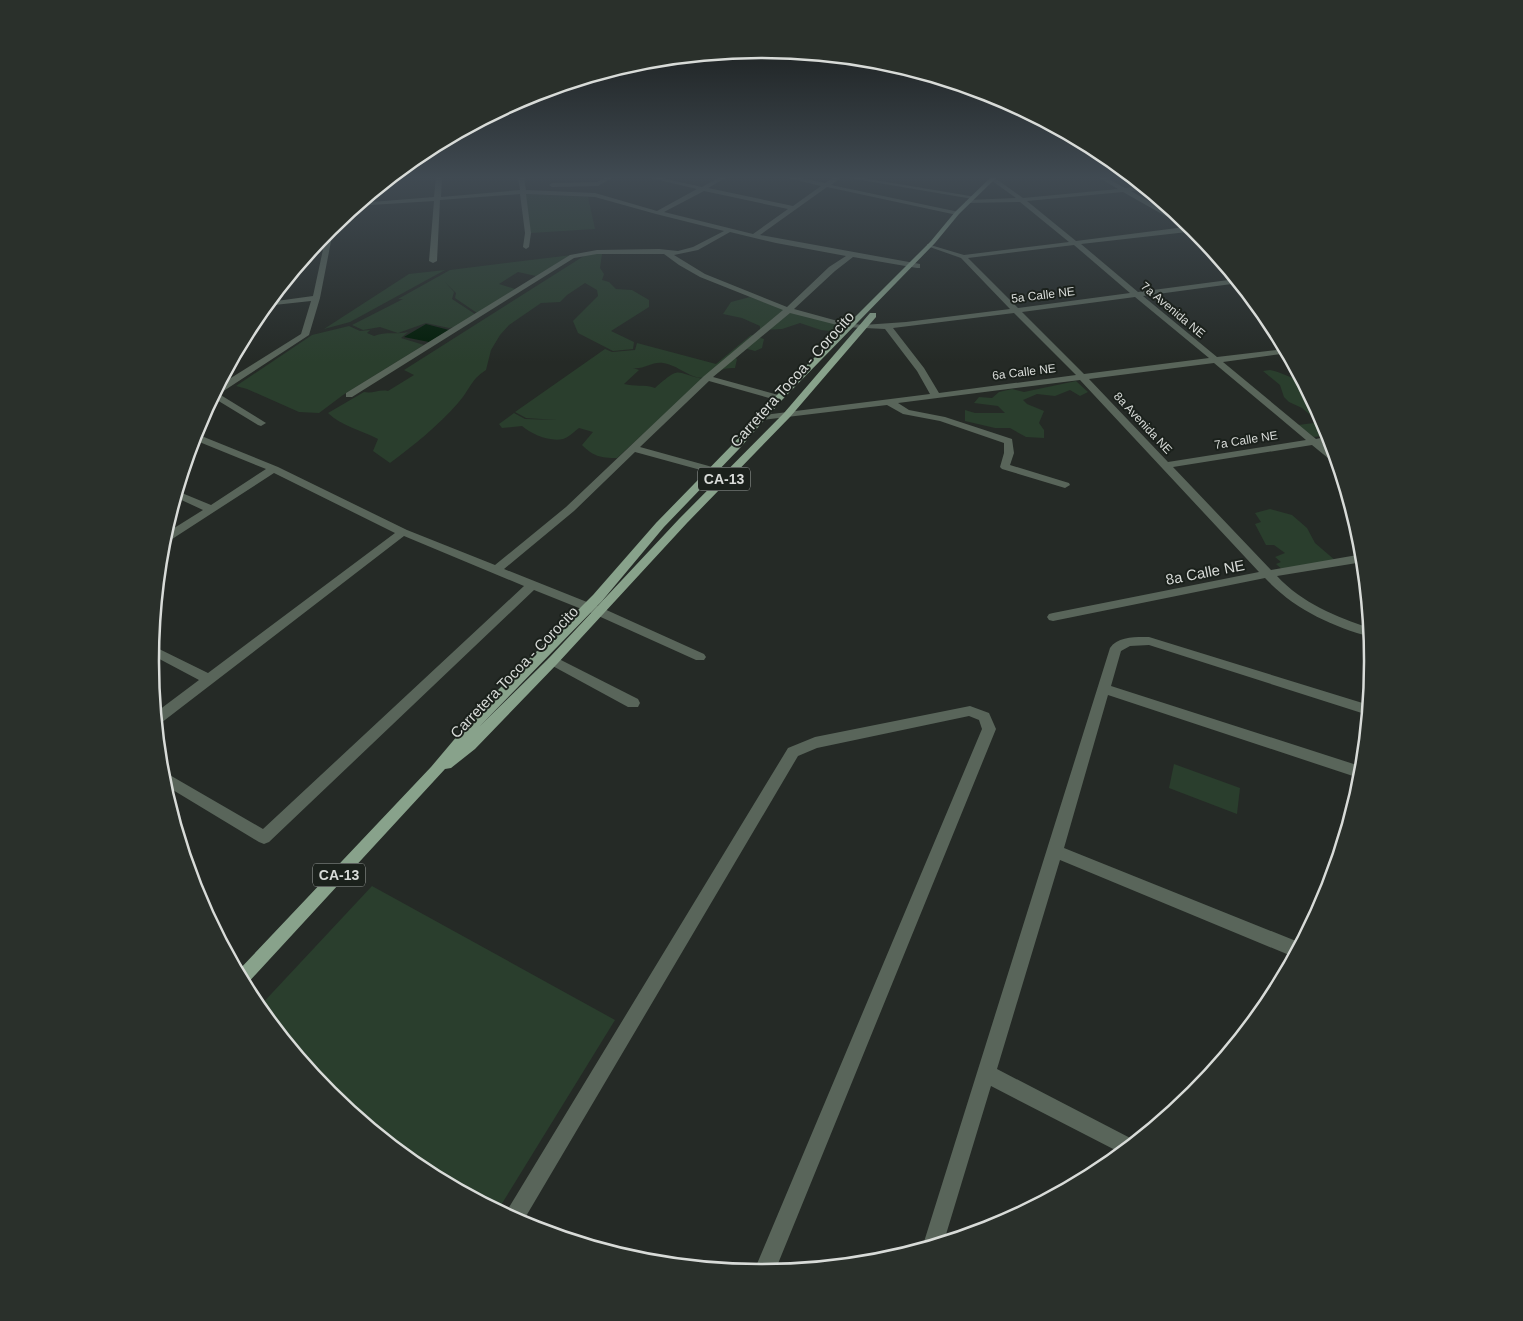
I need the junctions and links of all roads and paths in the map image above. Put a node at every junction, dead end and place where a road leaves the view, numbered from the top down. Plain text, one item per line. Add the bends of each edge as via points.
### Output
1 (434, 239) edge
2 (527, 239) edge
3 (716, 239) edge
4 (767, 239) edge
5 (939, 239) edge
6 (941, 239) edge
7 (1070, 239) edge
8 (1115, 239) edge
9 (328, 242) edge
10 (1075, 243) junction
11 (934, 246) junction
12 (526, 247) dead end
13 (667, 253) junction
14 (850, 256) junction
15 (964, 257) junction
16 (433, 261) dead end
17 (913, 266) junction
18 (1231, 282) edge
19 (1136, 294) junction
20 (316, 298) junction
21 (276, 303) edge
22 (788, 310) junction
23 (1016, 310) junction
24 (887, 326) junction
25 (857, 327) junction
26 (1280, 352) edge
27 (1216, 360) junction
28 (1082, 377) junction
29 (707, 378) junction
30 (225, 386) edge
31 (349, 395) dead end
32 (936, 396) junction
33 (220, 397) edge
34 (780, 398) junction
35 (889, 402) junction
36 (787, 415) junction
37 (764, 418) junction
38 (261, 423) dead end
39 (201, 439) edge
40 (1323, 441) edge
41 (1314, 442) junction
42 (632, 448) junction
43 (1327, 453) edge
44 (1166, 465) junction
45 (274, 469) junction
46 (712, 470) junction
47 (1065, 485) dead end
48 (181, 496) edge
49 (211, 510) junction
50 (403, 532) junction
51 (172, 535) edge
52 (1356, 559) edge
53 (497, 569) junction
54 (1268, 574) junction
55 (532, 585) junction
56 (594, 609) junction
57 (1053, 617) dead end
58 (1363, 631) edge
59 (158, 653) edge
60 (700, 657) dead end
61 (553, 661) junction
62 (207, 678) junction
63 (1103, 688) junction
64 (633, 703) dead end
65 (1362, 708) edge
66 (161, 715) edge
67 (1354, 770) edge
68 (436, 771) junction
69 (171, 782) edge
70 (1055, 852) junction
71 (1291, 948) edge
72 (247, 975) edge
73 (986, 1073) junction
74 (1123, 1144) edge
75 (517, 1211) edge
76 (935, 1237) edge
77 (767, 1264) edge

1 - 16 street
2 - 12 street
3 - 13 street via 690,251
4 - 14 street
5 - 11 main road, Carretera Tocoa - Corocito / CA-13
6 - 11 main road, Carretera Tocoa - Corocito / CA-13
7 - 10 street, 7a Avenida NE
8 - 10 street
9 - 20 street
10 - 15 street
10 - 19 street, 7a Avenida NE
11 - 15 street
11 - 17 main road, Carretera Tocoa - Corocito / CA-13
13 - 22 street, 5a Calle NE via 675,262
13 - 31 street via 659,250 605,251 572,256
14 - 17 street
14 - 22 street
15 - 23 street, 8a Avenida NE
17 - 25 main road, Carretera Tocoa - Corocito / CA-13
18 - 19 street, 5a Calle NE
19 - 23 street, 5a Calle NE
19 - 27 street, 7a Avenida NE
20 - 21 street
20 - 30 street via 305,335
22 - 25 street, 5a Calle NE
22 - 29 street
23 - 24 street, 5a Calle NE
23 - 28 street, 8a Avenida NE
24 - 25 street, 5a Calle NE
24 - 32 street via 921,370
25 - 34 main road, Carretera Tocoa - Corocito / CA-13
25 - 36 main road, Carretera Tocoa - Corocito / CA-13
26 - 27 street, 6a Calle NE
27 - 28 street, 6a Calle NE
27 - 41 street, 7a Avenida NE
28 - 32 street, 6a Calle NE
28 - 44 street, 8a Avenida NE
29 - 34 street
29 - 42 street
32 - 35 street, 6a Calle NE
33 - 38 street
34 - 37 main road, Carretera Tocoa - Corocito / CA-13
35 - 36 street, 6a Calle NE
35 - 47 street via 906,412 942,419 1009,441 1005,467
36 - 37 street, 6a Calle NE
36 - 56 main road, Carretera Tocoa - Corocito / CA-13
37 - 46 main road, Carretera Tocoa - Corocito / CA-13
39 - 45 street
40 - 41 street, 7a Calle NE
41 - 43 street, 7a Avenida NE
41 - 44 street, 7a Calle NE
42 - 46 street
42 - 53 street via 570,509
44 - 54 street, 8a Avenida NE
45 - 49 street
45 - 50 street
46 - 56 main road, Carretera Tocoa - Corocito / CA-13 via 660,525
48 - 49 street
49 - 51 street
50 - 53 street
50 - 62 street
52 - 54 street, 8a Calle NE
53 - 55 street
54 - 57 street, 8a Calle NE
54 - 58 street, 8a Avenida NE via 1305,606
55 - 56 street
55 - 69 street via 264,837
56 - 60 street
56 - 61 main road, Carretera Tocoa - Corocito / CA-13
56 - 68 main road, Carretera Tocoa - Corocito / CA-13 via 537,657 459,740
59 - 62 street
61 - 64 street
61 - 68 main road, Carretera Tocoa - Corocito / CA-13 via 470,746
62 - 66 street
63 - 65 street via 1116,648 1128,642 1149,641
63 - 67 street
63 - 70 street
68 - 72 main road, Carretera Tocoa - Corocito / CA-13
70 - 71 street
70 - 73 street
73 - 74 street
73 - 76 street
75 - 77 street via 793,752 814,743 970,711 984,717 989,729

